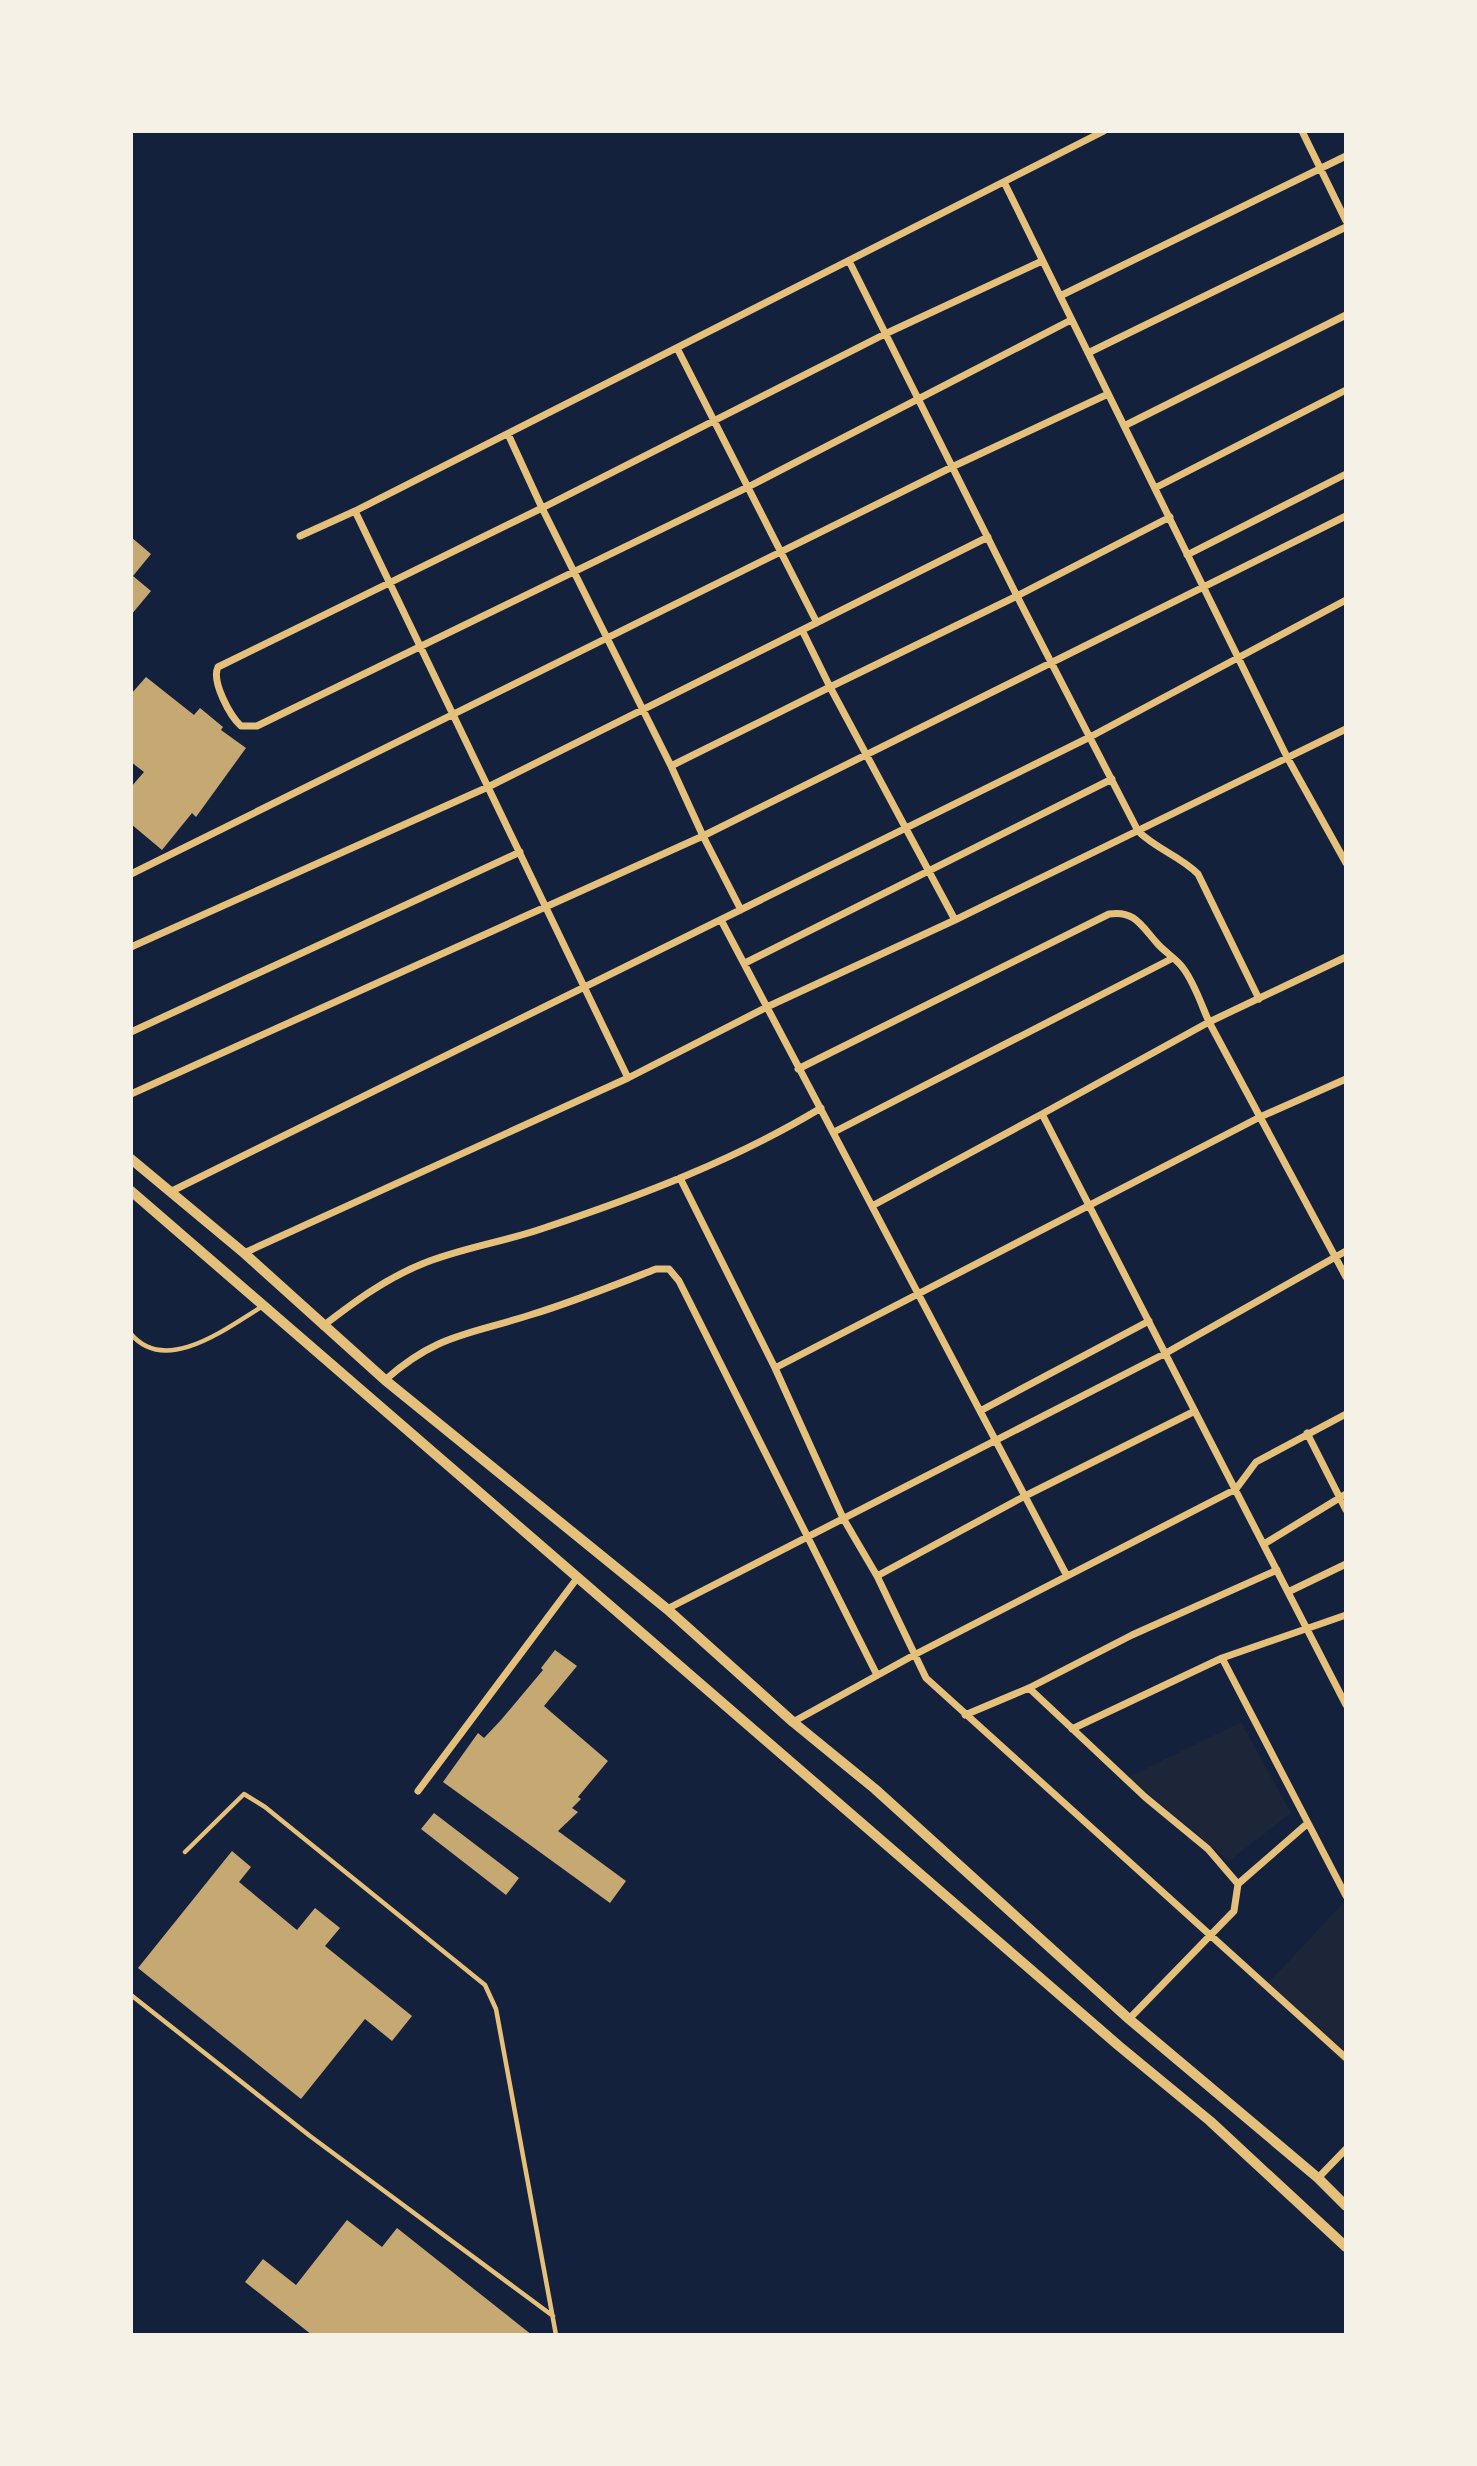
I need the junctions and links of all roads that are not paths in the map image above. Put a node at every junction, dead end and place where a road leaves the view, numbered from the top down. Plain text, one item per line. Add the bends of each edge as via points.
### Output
1 (1103, 131) edge
2 (1302, 131) edge
3 (1346, 156) edge
4 (1320, 169) junction
5 (1004, 182) junction
6 (1346, 221) edge
7 (1346, 227) edge
8 (849, 261) junction
9 (1042, 261) junction
10 (1060, 296) junction
11 (1346, 315) edge
12 (1071, 320) junction
13 (885, 334) junction
14 (677, 348) junction
15 (1087, 352) junction
16 (1346, 390) edge
17 (1108, 394) junction
18 (919, 400) junction
19 (715, 421) junction
20 (1124, 426) junction
21 (508, 434) junction
22 (954, 466) junction
23 (1346, 474) edge
24 (748, 487) junction
25 (1155, 488) junction
26 (542, 508) junction
27 (355, 511) junction
28 (1346, 516) edge
29 (1170, 517) junction
30 (300, 536) dead end
31 (988, 537) junction
32 (781, 553) junction
33 (1187, 555) junction
34 (574, 571) junction
35 (388, 581) junction
36 (1203, 587) junction
37 (1017, 596) junction
38 (1346, 600) edge
39 (817, 622) junction
40 (802, 629) junction
41 (608, 639) junction
42 (421, 646) junction
43 (1238, 657) junction
44 (1052, 664) junction
45 (830, 687) junction
46 (642, 708) junction
47 (454, 715) junction
48 (1346, 729) edge
49 (1090, 737) junction
50 (868, 756) junction
51 (1287, 757) junction
52 (671, 766) junction
53 (1112, 779) junction
54 (488, 787) junction
55 (907, 828) junction
56 (1138, 831) junction
57 (703, 836) junction
58 (1343, 851) edge
59 (520, 852) junction
60 (1346, 863) edge
61 (929, 870) junction
62 (131, 874) edge
63 (547, 908) junction
64 (741, 910) junction
65 (722, 920) junction
66 (955, 920) junction
67 (131, 947) edge
68 (1346, 957) edge
69 (1173, 958) junction
70 (745, 963) junction
71 (584, 988) junction
72 (1259, 999) junction
73 (769, 1006) junction
74 (1209, 1022) junction
75 (131, 1032) edge
76 (799, 1069) junction
77 (628, 1078) junction
78 (1345, 1081) edge
79 (131, 1094) edge
80 (821, 1108) junction
81 (1042, 1114) junction
82 (1260, 1118) junction
83 (834, 1132) junction
84 (131, 1159) edge
85 (680, 1178) junction
86 (131, 1191) edge
87 (170, 1192) junction
88 (872, 1206) junction
89 (1091, 1207) junction
90 (1346, 1251) edge
91 (244, 1254) junction
92 (1334, 1257) junction
93 (1346, 1277) edge
94 (920, 1294) junction
95 (264, 1305) junction
96 (1149, 1321) junction
97 (323, 1326) junction
98 (131, 1334) edge
99 (1166, 1353) junction
100 (775, 1368) junction
101 (385, 1380) junction
102 (1195, 1411) junction
103 (980, 1412) junction
104 (1346, 1414) edge
105 (1307, 1433) junction
106 (996, 1442) junction
107 (1236, 1489) junction
108 (1025, 1496) junction
109 (1342, 1496) edge
110 (1346, 1510) edge
111 (843, 1518) junction
112 (805, 1536) junction
113 (1264, 1544) junction
114 (1346, 1564) edge
115 (1277, 1570) junction
116 (877, 1576) junction
117 (1067, 1576) junction
118 (578, 1577) junction
119 (1288, 1592) junction
120 (667, 1608) junction
121 (1346, 1615) edge
122 (1308, 1629) junction
123 (914, 1655) junction
124 (1222, 1658) junction
125 (877, 1675) junction
126 (1029, 1688) junction
127 (1346, 1705) edge
128 (965, 1715) junction
129 (793, 1722) junction
130 (1072, 1729) junction
131 (418, 1791) dead end
132 (1308, 1823) junction
133 (185, 1852) dead end
134 (1238, 1884) junction
135 (1346, 1896) edge
136 (1212, 1934) junction
137 (131, 1995) edge
138 (1129, 2019) junction
139 (1346, 2059) edge
140 (1346, 2149) edge
141 (1318, 2178) junction
142 (1346, 2206) edge
143 (1346, 2247) edge
144 (554, 2316) junction
145 (556, 2335) edge

1 - 5 street
2 - 4 street
3 - 4 street
4 - 6 street
4 - 10 street
5 - 8 street
5 - 9 street
7 - 15 street
8 - 13 street
8 - 14 street
9 - 10 street
9 - 13 street
10 - 12 street
11 - 20 street
12 - 15 street
12 - 18 street
13 - 18 street
13 - 19 street
14 - 19 street
14 - 21 street
15 - 17 street
16 - 25 street
17 - 20 street
17 - 22 street
18 - 22 street
18 - 24 street
19 - 24 street
19 - 26 street
20 - 25 street
21 - 26 street
21 - 27 street
22 - 31 street
22 - 32 street
23 - 33 street
24 - 32 street
24 - 34 street
25 - 29 street
26 - 34 street
26 - 35 street
27 - 30 street
27 - 35 street
28 - 36 street
29 - 33 street
29 - 37 street
31 - 37 street
31 - 39 street
32 - 39 street
32 - 41 street
33 - 36 street
34 - 41 street
34 - 42 street
35 - 42 street
35 - 42 street via 218,667 215,677 235,720 241,726 257,726
36 - 43 street
36 - 44 street
37 - 44 street
37 - 45 street
38 - 43 street
39 - 40 street
40 - 45 street
40 - 46 street
41 - 46 street
41 - 47 street
42 - 47 street
43 - 49 street
43 - 51 street
44 - 49 street
44 - 50 street
45 - 50 street
45 - 52 street
46 - 52 street
46 - 54 street
47 - 54 street
47 - 62 street
48 - 51 street
49 - 53 street
49 - 55 street
50 - 55 street
50 - 57 street
51 - 56 street
51 - 58 street
52 - 57 street
53 - 56 street
53 - 61 street
54 - 59 street
54 - 67 street
55 - 61 street
55 - 64 street
56 - 66 street
56 - 72 street via 1183,858 1198,874
57 - 63 street
57 - 64 street
58 - 60 street
59 - 63 street
59 - 75 street
61 - 66 street
61 - 70 street
63 - 71 street
63 - 79 street
64 - 65 street
65 - 70 street
65 - 71 street
66 - 73 street
68 - 72 street
69 - 74 street via 1190,980
69 - 76 street via 1133,916 1109,914
69 - 83 street
70 - 73 street
71 - 77 street
71 - 87 street
72 - 74 street
73 - 76 street
73 - 77 street
74 - 81 street
74 - 82 street
76 - 80 street
77 - 91 street
78 - 82 street
80 - 83 street
80 - 85 street via 781,1132
81 - 88 street
81 - 89 street
82 - 89 street
82 - 92 street
83 - 88 street
84 - 87 street
85 - 97 street via 540,1230 421,1264 372,1289
85 - 100 street
86 - 95 street
87 - 91 street
88 - 94 street
89 - 94 street
89 - 96 street
90 - 92 street
91 - 97 street
92 - 93 street
92 - 99 street
94 - 100 street
94 - 103 street
95 - 98 lane via 208,1339 181,1349 159,1352 140,1345
95 - 118 street
96 - 99 street
96 - 103 street
97 - 101 street
99 - 102 street
99 - 106 street
100 - 111 street
101 - 112 street via 412,1356 436,1343 528,1316 656,1269 669,1269
101 - 120 street
102 - 107 street
102 - 108 street
103 - 106 street
104 - 105 street
105 - 107 street via 1256,1462
105 - 109 street
106 - 108 street
106 - 111 street
107 - 113 street
107 - 117 street
108 - 116 street
108 - 117 street
109 - 110 street
109 - 113 street
111 - 112 street
111 - 116 street
112 - 120 street
112 - 125 street
113 - 115 street
114 - 119 street
115 - 119 street
115 - 126 street via 1132,1634
116 - 123 street
117 - 123 street
118 - 131 street
118 - 143 street via 1210,2120
119 - 122 street
120 - 129 street
121 - 122 street
122 - 124 street
122 - 127 street
123 - 125 street
123 - 128 street via 926,1678
124 - 130 street
124 - 132 street
125 - 129 street
126 - 128 street
126 - 130 street
128 - 136 street
129 - 138 street via 875,1788
130 - 134 street via 1208,1849
132 - 134 street
132 - 135 street
133 - 144 lane via 244,1794 485,1985 496,2009
134 - 136 street via 1234,1912
136 - 138 street
136 - 139 street
137 - 144 lane via 310,2136
138 - 141 street
140 - 141 street
141 - 142 street
144 - 145 lane

